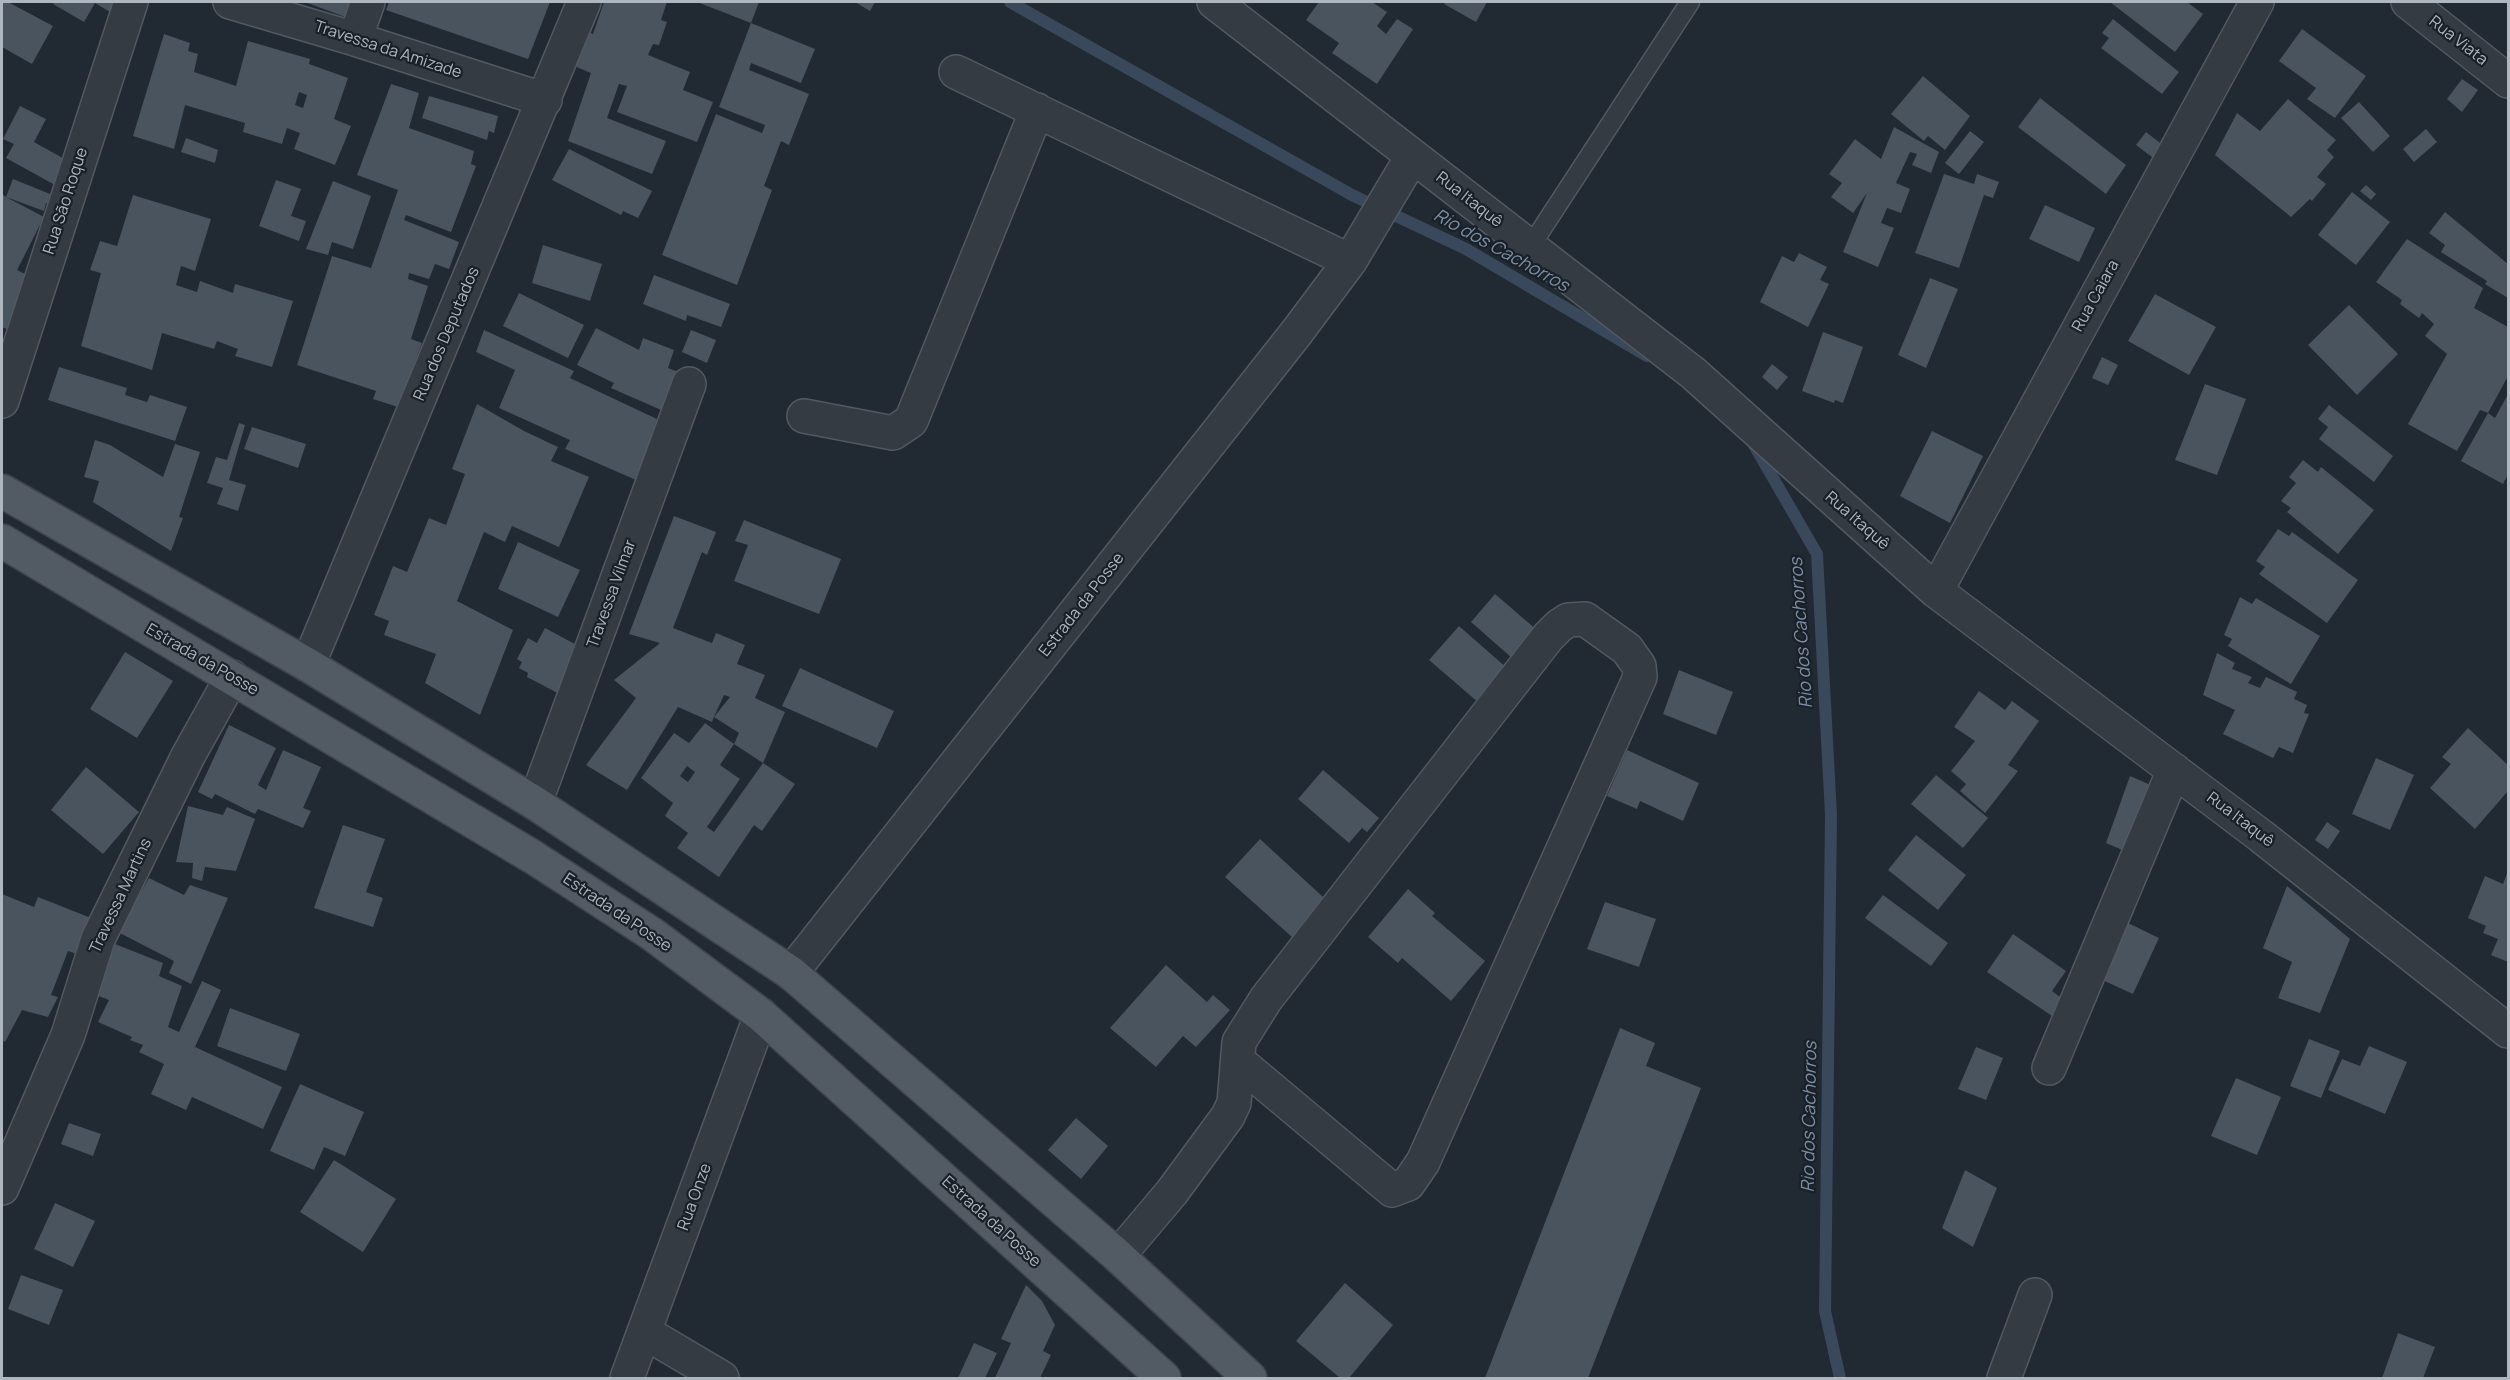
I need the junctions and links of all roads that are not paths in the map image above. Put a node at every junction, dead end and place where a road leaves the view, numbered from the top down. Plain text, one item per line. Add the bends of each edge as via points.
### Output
1 (131, 2) edge
2 (230, 2) edge
3 (368, 2) edge
4 (584, 2) edge
5 (1690, 2) edge
6 (2257, 2) edge
7 (2408, 2) edge
8 (1224, 5) edge
9 (355, 39) junction
10 (956, 72) dead end
11 (2508, 81) edge
12 (545, 100) junction
13 (1037, 110) junction
14 (1412, 157) junction
15 (1530, 247) junction
16 (1350, 261) junction
17 (689, 384) dead end
18 (2, 401) edge
19 (804, 416) dead end
20 (2, 491) edge
21 (2, 541) edge
22 (1936, 591) junction
23 (308, 665) junction
24 (232, 678) junction
25 (2174, 770) junction
26 (535, 803) junction
27 (791, 974) junction
28 (761, 1015) junction
29 (2508, 1031) edge
30 (1238, 1061) junction
31 (2049, 1068) dead end
32 (2, 1188) edge
33 (1119, 1256) junction
34 (2035, 1294) dead end
35 (646, 1333) junction
36 (627, 1378) edge
37 (722, 1378) edge
38 (1164, 1378) edge
39 (1250, 1378) edge
40 (2004, 1378) edge

1 - 18 street, Rua São Roque
2 - 9 street, Travessa da Amizade
3 - 9 street
4 - 12 street, Rua dos Deputados
5 - 15 lane
6 - 22 street, Rua Caiara
7 - 11 street, Rua Viata
8 - 14 street, Rua Itaquê
9 - 12 street, Travessa da Amizade
10 - 13 street
12 - 23 street, Rua dos Deputados
13 - 16 street
13 - 19 street via 911,421 893,433
14 - 15 street, Rua Itaquê
14 - 16 street, Estrada da Posse
15 - 22 street, Rua Itaquê via 1693,373
16 - 27 street, Estrada da Posse
17 - 26 street, Travessa Vilmar
20 - 23 main road
21 - 24 main road, Estrada da Posse
22 - 25 street, Rua Itaquê
23 - 26 main road
24 - 28 main road, Estrada da Posse via 533,857 652,934
24 - 32 street, Travessa Martins via 188,756 98,939 68,1035
25 - 29 street, Rua Itaquê
25 - 31 street
26 - 27 main road
27 - 33 main road
28 - 35 street, Rua Onze
28 - 38 main road, Estrada da Posse
30 - 30 street via 1392,1190 1408,1184 1423,1162 1640,677 1639,666 1627,649 1585,619 1568,620 1559,626 1266,999 1239,1042
30 - 33 street via 1234,1103 1228,1116
33 - 39 main road
34 - 40 street
35 - 36 street, Rua Onze
35 - 37 street

